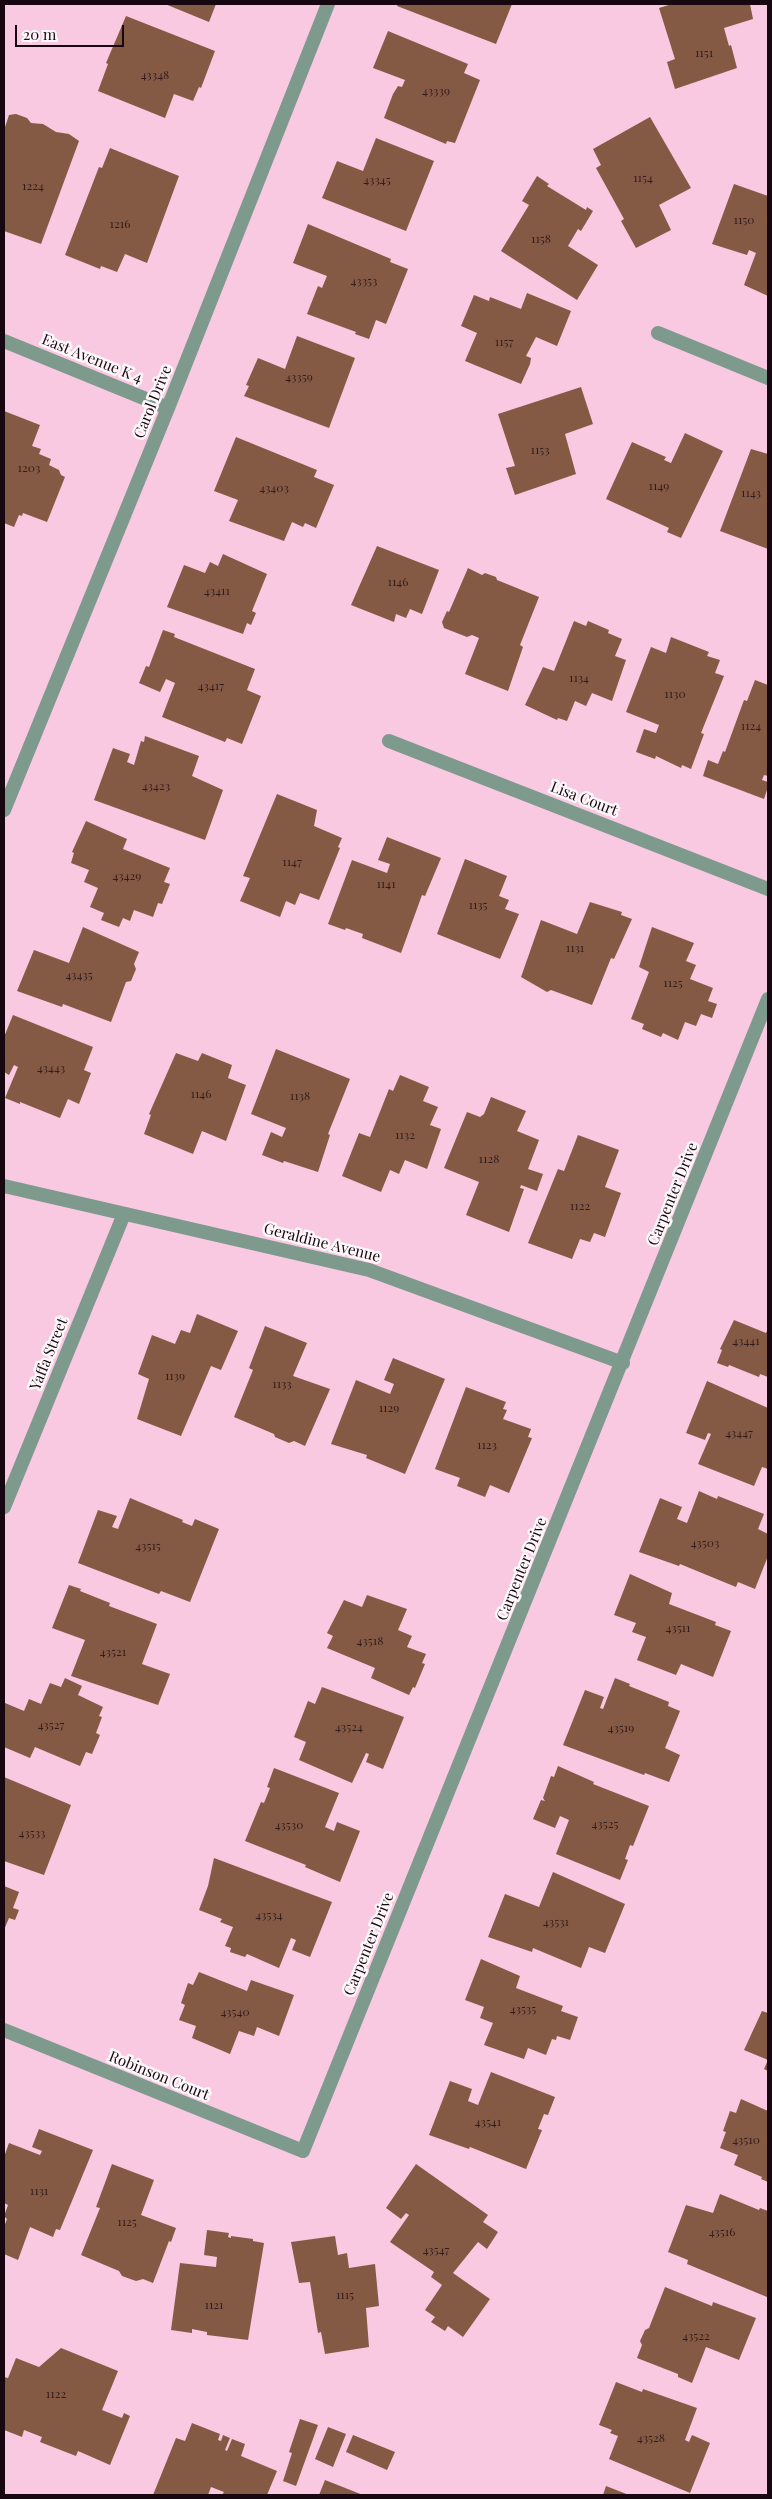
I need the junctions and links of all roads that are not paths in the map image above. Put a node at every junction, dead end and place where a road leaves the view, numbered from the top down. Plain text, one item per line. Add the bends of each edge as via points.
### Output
1 (328, 4) edge
2 (658, 333) dead end
3 (4, 341) edge
4 (768, 378) edge
5 (168, 408) junction
6 (389, 741) dead end
7 (4, 810) edge
8 (768, 888) edge
9 (768, 999) edge
10 (4, 1186) edge
11 (124, 1214) junction
12 (623, 1363) junction
13 (4, 1507) edge
14 (4, 2030) edge
15 (303, 2151) joint

1 - 5 street, Carol Drive
2 - 4 street
3 - 5 street, East Avenue K 4
5 - 7 street, Carol Drive
6 - 8 street, Lisa Court
9 - 12 street, Carpenter Drive
10 - 11 street, Geraldine Avenue
11 - 12 street, Geraldine Avenue via 369,1270
11 - 13 street, Yaffa Street
12 - 15 street, Carpenter Drive
14 - 15 street, Robinson Court

